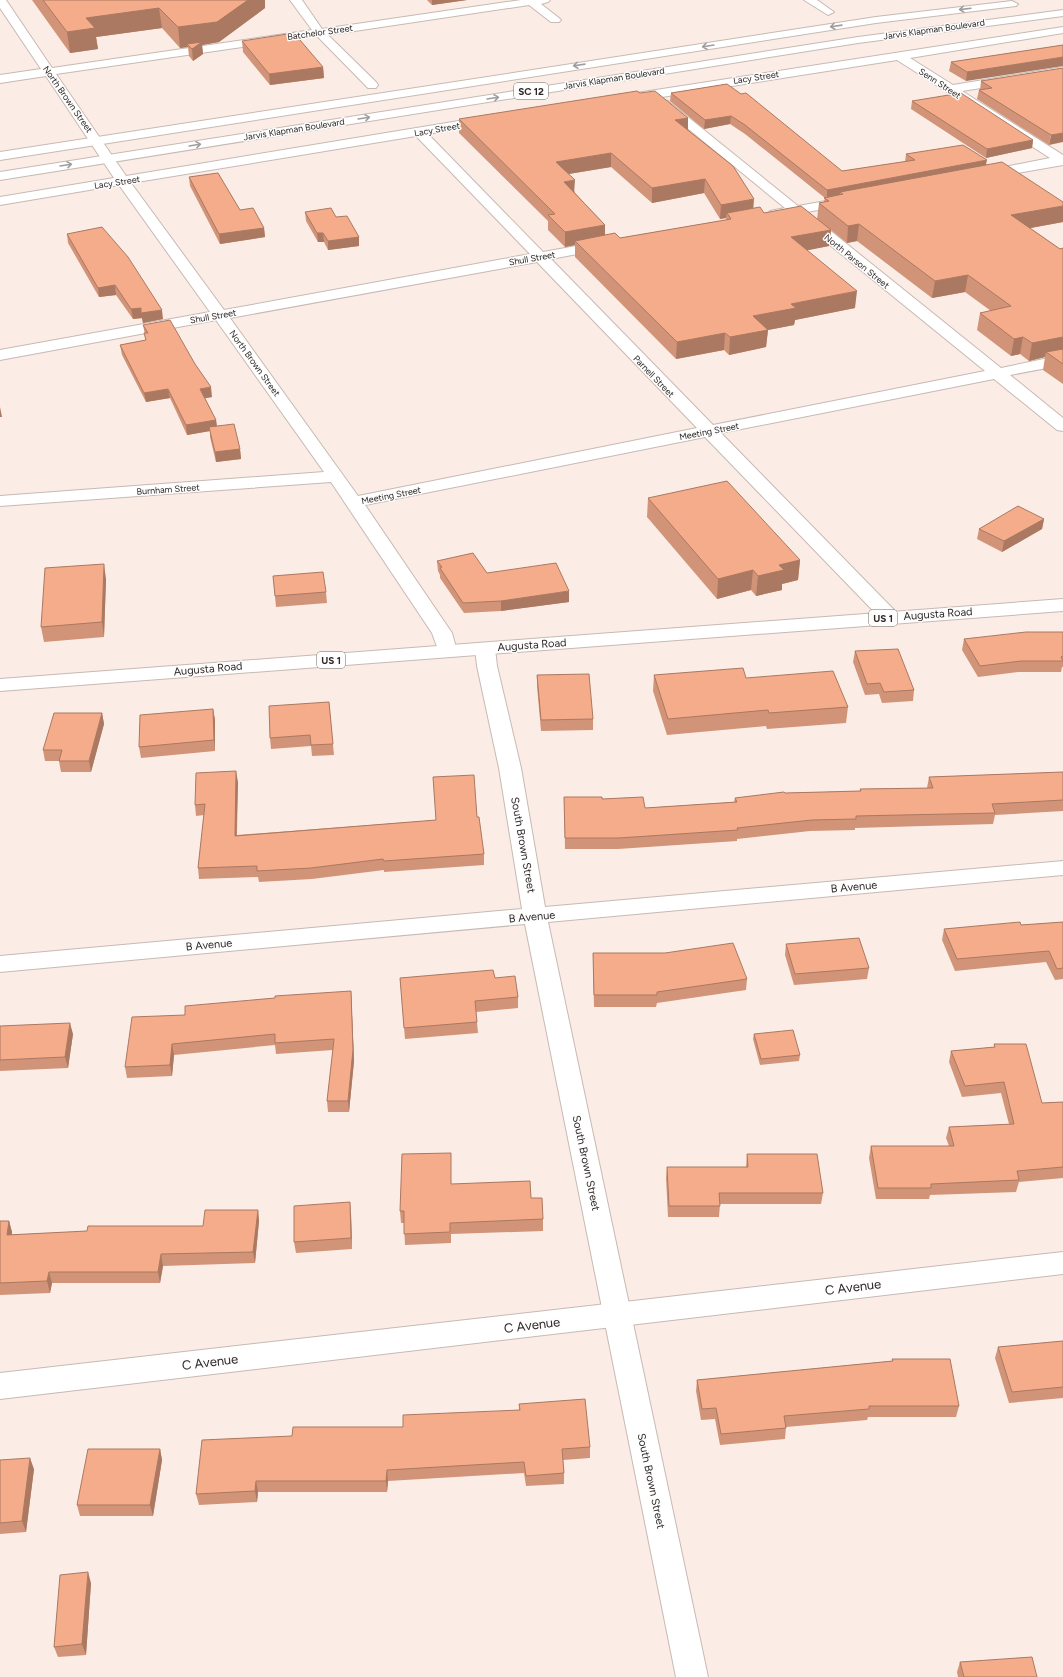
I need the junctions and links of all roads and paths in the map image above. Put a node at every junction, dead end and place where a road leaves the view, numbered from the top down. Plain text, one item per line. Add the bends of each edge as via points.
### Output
1 (0, 0) edge
2 (296, 0) edge
3 (544, 0) edge
4 (810, 0) edge
5 (530, 1) edge
6 (1022, 2) dead end
7 (828, 12) dead end
8 (1063, 13) edge
9 (554, 20) dead end
10 (14, 21) junction
11 (0, 23) edge
12 (1063, 30) edge
13 (319, 32) junction
14 (898, 55) junction
15 (1063, 71) edge
16 (49, 72) junction
17 (0, 79) edge
18 (372, 85) dead end
19 (950, 89) junction
20 (652, 95) junction
21 (621, 100) edge
22 (286, 111) junction
23 (498, 119) edge
24 (419, 132) junction
25 (96, 141) junction
26 (0, 156) edge
27 (108, 158) junction
28 (1063, 160) edge
29 (0, 169) edge
30 (0, 176) edge
31 (969, 178) edge
32 (123, 181) junction
33 (859, 198) edge
34 (0, 201) edge
35 (796, 210) junction
36 (761, 217) edge
37 (616, 243) edge
38 (540, 257) junction
39 (220, 315) junction
40 (0, 355) edge
41 (1063, 360) edge
42 (998, 374) junction
43 (1063, 426) edge
44 (708, 432) junction
45 (336, 476) junction
46 (0, 501) edge
47 (354, 502) junction
48 (1063, 604) edge
49 (891, 618) junction
50 (485, 649) junction
51 (447, 651) junction
52 (0, 686) edge
53 (1063, 868) edge
54 (535, 917) junction
55 (0, 964) edge
56 (1063, 1263) edge
57 (617, 1316) junction
58 (0, 1386) edge
59 (692, 1677) edge

1 - 10 main road, North Brown Street
2 - 13 main road
3 - 5 main road, Batchelor Street
4 - 7 main road
5 - 9 main road
5 - 13 main road, Batchelor Street
6 -> 22 main road, Jarvis Klapman Boulevard / SC 12 via 906,16
27 -> 8 main road, Jarvis Klapman Boulevard / SC 12 via 858,40
10 - 11 main road
10 - 16 main road, North Brown Street
12 - 14 main road, Lacy Street
13 - 16 main road, Batchelor Street
13 - 18 main road
14 - 19 main road, Senn Street
14 - 20 main road, Lacy Street
15 - 19 main road
16 - 17 main road, Batchelor Street
16 - 25 main road, North Brown Street
19 - 28 main road, Senn Street
20 - 21 main road, Lacy Street
20 - 35 main road, North Parson Street
22 - 25 main road, Jarvis Klapman Boulevard / SC 12
22 - 27 main road via 134,144 118,150
23 - 24 main road, Lacy Street
24 - 32 main road, Lacy Street
24 - 38 main road, Parnell Street
25 - 26 main road, Jarvis Klapman Boulevard / SC 12
25 - 27 main road, North Brown Street
25 - 29 main road via 84,149 69,154
30 -> 27 main road, Jarvis Klapman Boulevard / SC 12
27 - 32 main road, North Brown Street
28 - 31 main road
32 - 34 main road, Lacy Street
32 - 39 main road, North Brown Street
33 - 35 main road
35 - 36 main road
35 - 42 main road, North Parson Street
37 - 38 main road, Shull Street
38 - 39 main road, Shull Street
38 - 44 main road, Parnell Street
39 - 40 main road, Shull Street
39 - 45 main road, North Brown Street
41 - 42 main road, Meeting Street
42 - 43 main road, North Parson Street
42 - 44 main road, Meeting Street
44 - 47 main road, Meeting Street
44 - 49 main road, Parnell Street
45 - 46 main road, Burnham Street
45 - 47 main road, North Brown Street
47 - 51 main road, North Brown Street via 442,633
48 - 49 main road, Augusta Road / US 1
49 - 50 main road, Augusta Road / US 1
50 - 51 main road, Augusta Road / US 1
50 - 54 main road, South Brown Street via 510,768
51 - 52 main road, Augusta Road / US 1
53 - 54 main road, B Avenue
54 - 55 main road, B Avenue
54 - 57 main road, South Brown Street
56 - 57 main road, C Avenue
57 - 58 main road, C Avenue
57 - 59 main road, South Brown Street

